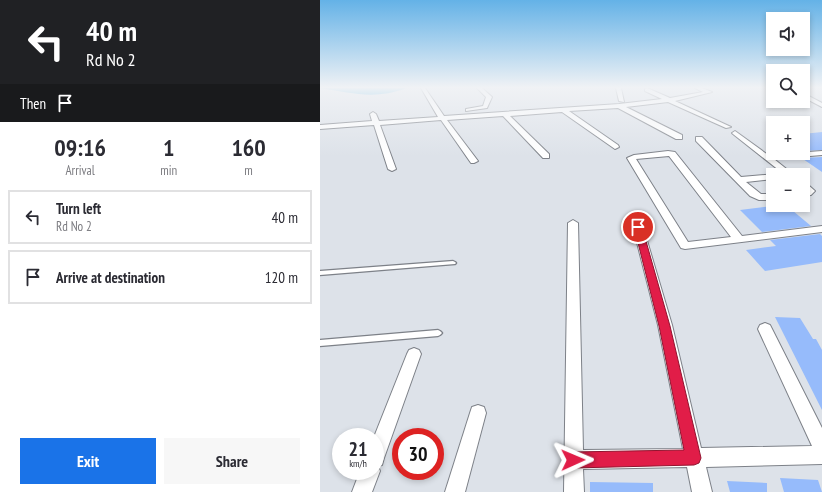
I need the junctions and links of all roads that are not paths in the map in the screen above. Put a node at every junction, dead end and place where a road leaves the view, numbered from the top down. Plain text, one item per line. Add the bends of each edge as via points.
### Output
1 (438, 111) edge
2 (468, 111) edge
3 (549, 111) edge
4 (564, 111) edge
5 (633, 111) edge
6 (694, 111) edge
7 (373, 114) dead end
8 (505, 114) junction
9 (442, 117) junction
10 (376, 124) junction
11 (320, 127) edge
12 (728, 127) dead end
13 (735, 133) dead end
14 (680, 137) dead end
15 (699, 139) dead end
16 (615, 147) dead end
17 (822, 153) edge
18 (810, 154) edge
19 (546, 156) dead end
20 (766, 157) edge
21 (770, 160) edge
22 (474, 161) dead end
23 (779, 168) edge
24 (392, 169) dead end
25 (766, 177) edge
26 (740, 180) junction
27 (766, 196) edge
28 (572, 223) dead end
29 (638, 227) dead end
30 (822, 229) edge
31 (739, 240) junction
32 (453, 263) dead end
33 (320, 273) edge
34 (765, 329) dead end
35 (438, 333) dead end
36 (320, 343) edge
37 (414, 354) dead end
38 (478, 413) dead end
39 (384, 434) edge
40 (822, 447) edge
41 (822, 455) edge
42 (694, 458) junction
43 (573, 460) junction
44 (367, 480) edge
45 (362, 492) edge
46 (455, 492) edge
47 (574, 492) edge
48 (702, 492) edge

1 - 9 street
2 - 9 street
3 - 8 street
4 - 16 street
5 - 14 street
6 - 12 street
7 - 10 street
8 - 9 street
8 - 19 street
9 - 10 street
9 - 22 street
10 - 11 street
10 - 24 street
13 - 20 street
15 - 26 street
17 - 18 street
21 - 23 street
25 - 26 street
26 - 27 street via 756,196
28 - 43 street
29 - 42 street via 665,326
30 - 31 street
31 - 31 street via 685,246 631,158 672,154
32 - 33 lane
34 - 40 street
35 - 36 lane
37 - 39 street
38 - 46 street
41 - 42 street
42 - 43 street
42 - 48 street
43 - 47 street
44 - 45 street

